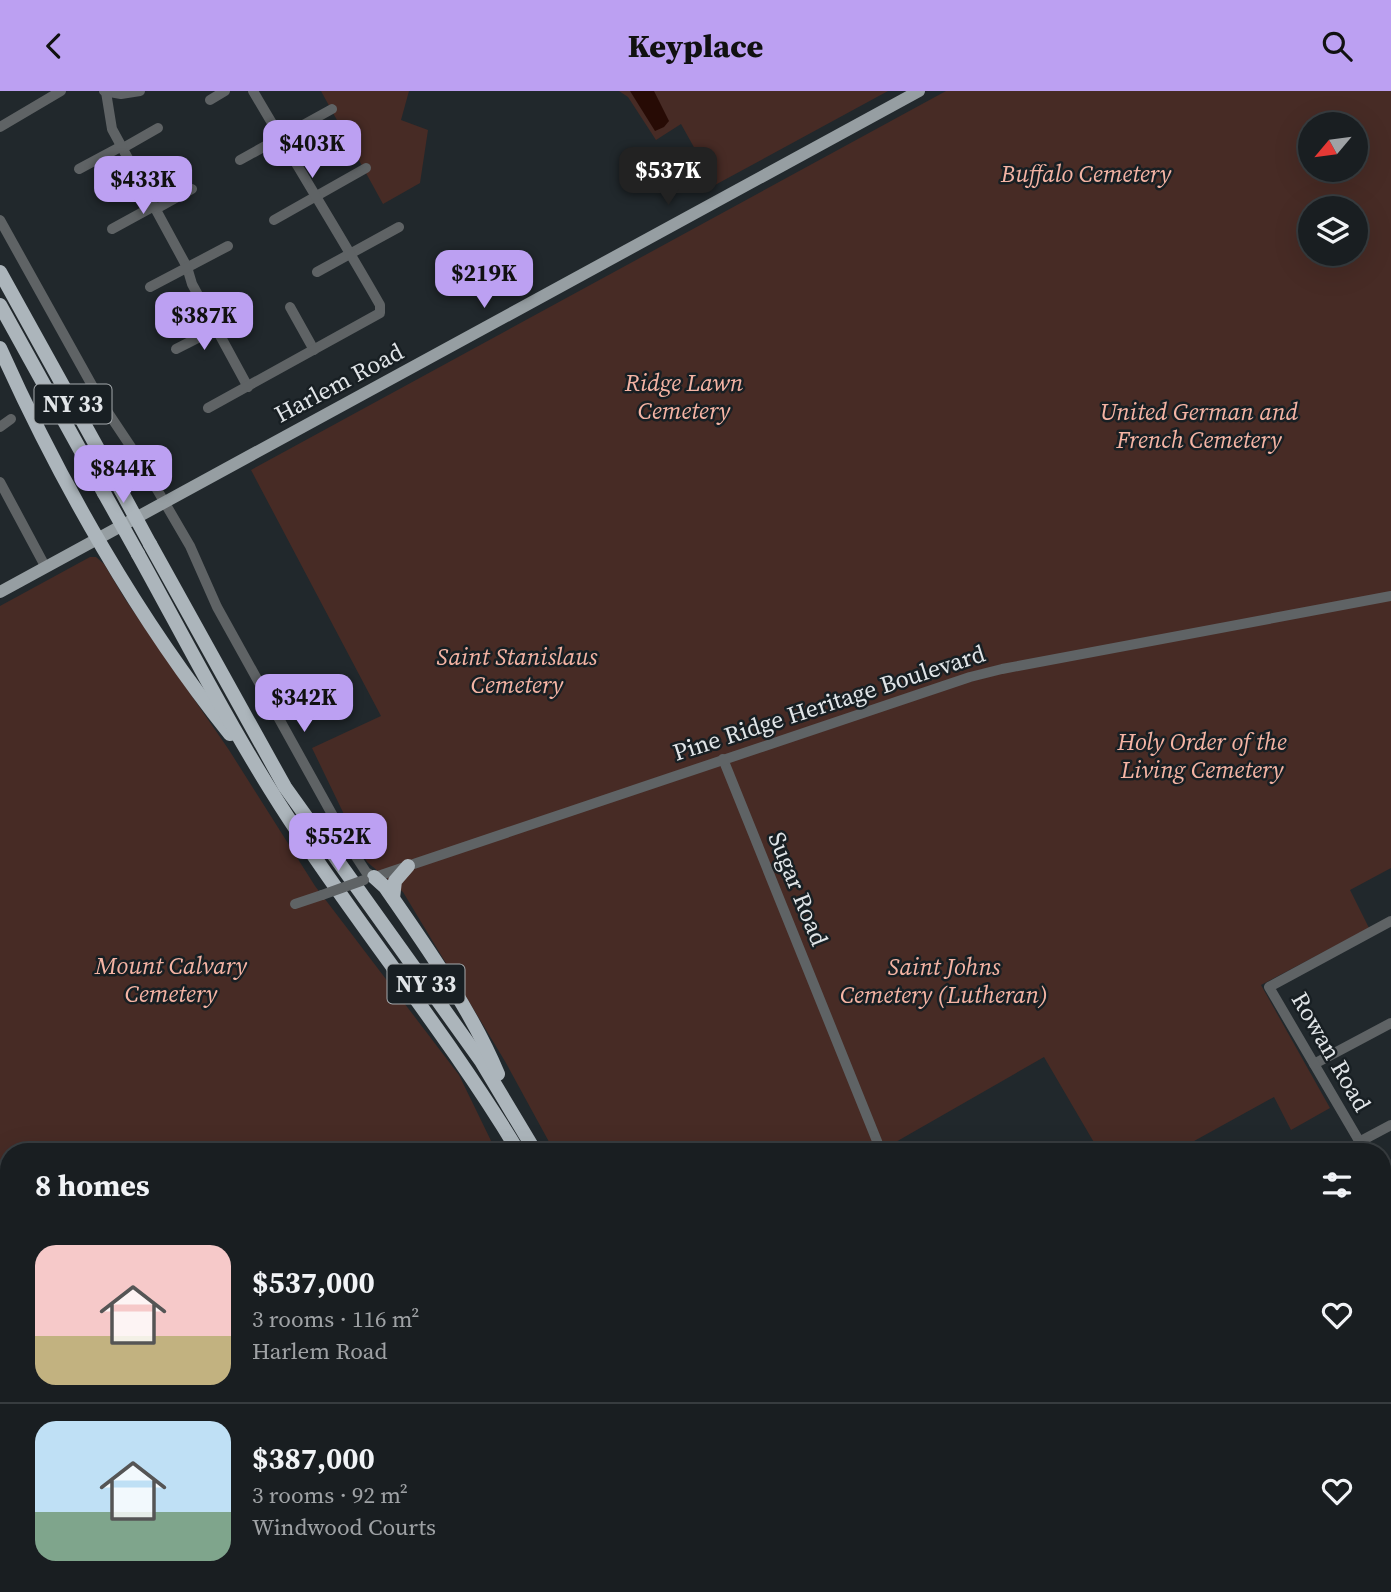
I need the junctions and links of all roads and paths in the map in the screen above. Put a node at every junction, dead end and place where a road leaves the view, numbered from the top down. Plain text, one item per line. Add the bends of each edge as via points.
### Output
1 (61, 91) edge
2 (105, 91) edge
3 (140, 91) edge
4 (225, 91) edge
5 (253, 91) edge
6 (919, 91) edge
7 (209, 100) dead end
8 (332, 109) dead end
9 (0, 127) edge
10 (158, 128) dead end
11 (280, 138) junction
12 (122, 147) junction
13 (240, 160) dead end
14 (366, 168) dead end
15 (79, 169) dead end
16 (192, 189) dead end
17 (316, 196) junction
18 (155, 207) junction
19 (0, 220) edge
20 (274, 220) dead end
21 (398, 227) dead end
22 (111, 229) dead end
23 (228, 246) dead end
24 (351, 253) junction
25 (187, 267) junction
26 (0, 272) edge
27 (317, 272) dead end
28 (150, 287) dead end
29 (0, 305) edge
30 (290, 307) dead end
31 (240, 316) dead end
32 (217, 328) junction
33 (0, 348) edge
34 (176, 349) dead end
35 (314, 350) junction
36 (248, 387) junction
37 (208, 408) dead end
38 (11, 419) dead end
39 (0, 427) edge
40 (0, 481) edge
41 (164, 501) junction
42 (97, 538) junction
43 (45, 566) junction
44 (0, 592) edge
45 (1391, 596) edge
46 (723, 759) junction
47 (257, 768) junction
48 (408, 866) junction
49 (369, 879) junction
50 (393, 898) junction
51 (295, 904) dead end
52 (1391, 921) edge
53 (1391, 1023) edge
54 (1314, 1064) junction
55 (514, 1114) junction
56 (1391, 1125) edge
57 (513, 1143) edge
58 (531, 1143) edge
59 (878, 1143) edge
60 (1360, 1143) edge
61 (1367, 1143) edge

1 - 9 street
2 - 3 street
2 - 12 street via 112,129
4 - 7 street
5 - 11 street
6 - 41 main road, Harlem Road
8 - 11 street
10 - 12 street
11 - 13 street
11 - 17 street
12 - 15 street
12 - 18 street
14 - 17 street
16 - 18 street
17 - 20 street
17 - 24 street
18 - 22 street
18 - 25 street
19 - 41 street via 103,405
21 - 24 street
23 - 25 street
24 - 27 street
24 - 35 street via 380,313
25 - 28 street
25 - 32 street
26 - 55 highway, NY 33, bridge via 285,787
29 - 47 highway, NY 33, bridge
30 - 35 street
31 - 32 street
32 - 34 street
32 - 36 street
33 - 42 highway
35 - 36 street
36 - 37 street
38 - 39 street
40 - 43 street
41 - 42 main road, Harlem Road
41 - 49 street via 210,594
42 - 43 main road, Harlem Road
42 - 47 highway via 217,718
43 - 44 main road, Harlem Road
45 - 46 street, Pine Ridge Heritage Boulevard via 1002,669
46 - 48 street, Pine Ridge Heritage Boulevard
46 - 59 street, Sugar Road
47 - 57 highway, NY 33
48 - 49 street, Pine Ridge Heritage Boulevard
48 - 50 highway via 395,881
49 - 50 highway via 381,881
49 - 51 street, Pine Ridge Heritage Boulevard, bridge
50 - 55 highway via 489,1052
52 - 54 street, Rowan Road via 1269,987
53 - 54 street
54 - 60 street, Rowan Road
55 - 58 highway, NY 33
56 - 61 street

